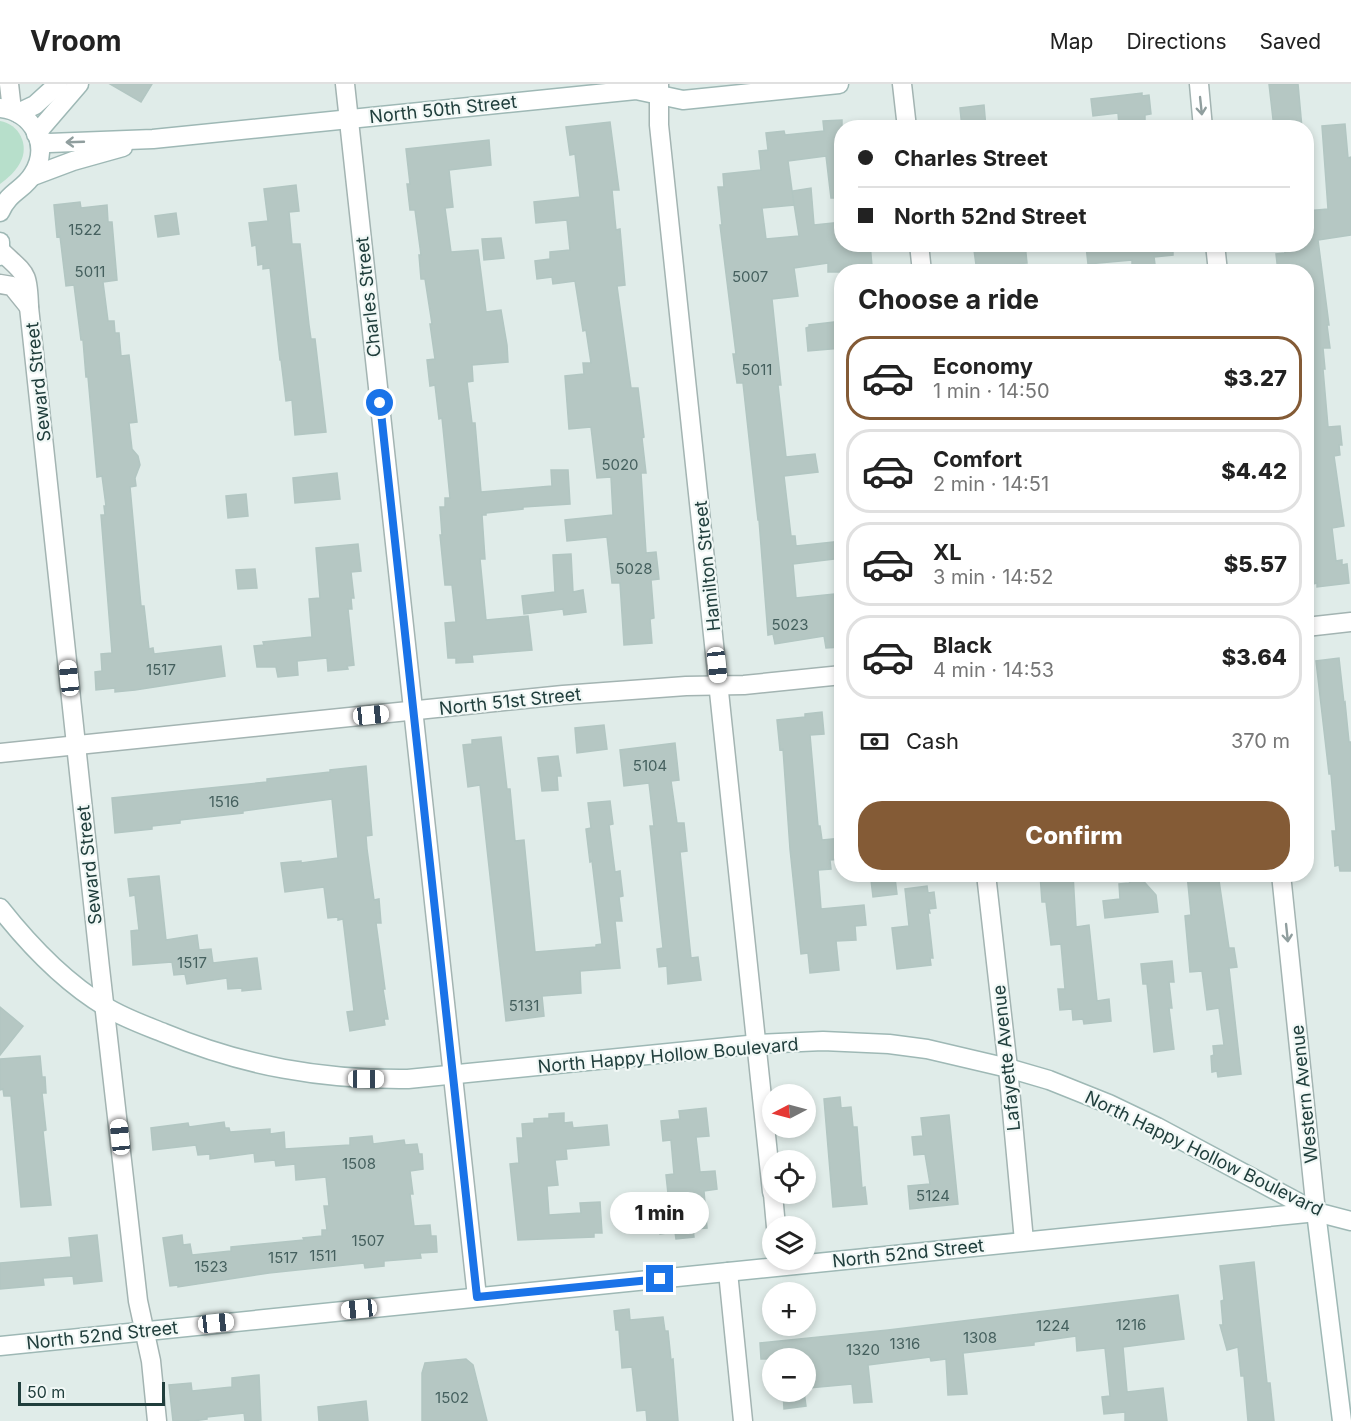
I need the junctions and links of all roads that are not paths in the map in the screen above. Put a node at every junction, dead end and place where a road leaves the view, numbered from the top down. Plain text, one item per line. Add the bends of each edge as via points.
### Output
1 (9, 84) edge
2 (58, 84) edge
3 (79, 84) edge
4 (345, 84) edge
5 (839, 84) edge
6 (902, 84) edge
7 (1198, 84) edge
8 (659, 89) edge
9 (10, 110) edge
10 (349, 119) junction
11 (906, 120) edge
12 (1202, 120) edge
13 (38, 137) junction
14 (153, 139) junction
15 (33, 176) junction
16 (0, 212) edge
17 (0, 249) edge
18 (0, 284) edge
19 (29, 308) junction
20 (1351, 622) edge
21 (1314, 626) edge
22 (834, 676) edge
23 (719, 686) junction
24 (413, 711) junction
25 (76, 745) junction
26 (0, 753) edge
27 (987, 882) edge
28 (1282, 882) edge
29 (0, 908) edge
30 (105, 1006) junction
31 (758, 1044) junction
32 (1008, 1068) junction
33 (454, 1075) junction
34 (769, 1150) edge
35 (1351, 1208) edge
36 (1316, 1212) junction
37 (1351, 1221) edge
38 (1024, 1241) junction
39 (816, 1259) edge
40 (762, 1265) edge
41 (728, 1272) junction
42 (477, 1297) junction
43 (145, 1331) junction
44 (0, 1346) edge
45 (157, 1421) edge
46 (743, 1421) edge
47 (1342, 1421) edge

1 - 9 street
2 - 9 street via 35,105
3 - 13 street
4 - 10 street, Charles Street
5 - 8 street, North 50th Street via 683,100
6 - 11 street
7 -> 12 street
8 - 10 street, North 50th Street
8 - 23 street, Hamilton Street via 660,137
9 - 13 street via 27,118
10 - 14 street, North 50th Street
10 - 24 street, Charles Street
14 -> 13 street, North 50th Street via 49,143
13 - 15 street via 38,163
14 - 15 street, North 50th Street
15 - 16 street, North 50th Street via 10,194
17 - 19 street, Seward Street via 26,274
18 - 19 street, Seward Street via 12,286
19 - 25 street, Seward Street
20 - 21 street
22 - 23 street, North 51st Street
23 - 24 street, North 51st Street via 563,695
23 - 31 street, Hamilton Street
24 - 25 street, North 51st Street
24 - 33 street, Charles Street
25 - 26 street, North 51st Street
25 - 30 street, Seward Street
27 - 32 street, Lafayette Avenue
28 -> 36 street, Western Avenue
29 - 30 street, North Happy Hollow Boulevard via 52,967
30 - 33 street, North Happy Hollow Boulevard via 183,1041 282,1070 366,1079
30 - 43 street, Seward Street via 138,1301
31 - 32 street, North Happy Hollow Boulevard via 889,1044
31 - 33 street, North Happy Hollow Boulevard
31 - 34 street, Hamilton Street
32 - 36 street, North Happy Hollow Boulevard via 1109,1104
32 - 38 street, Lafayette Avenue
33 - 42 street, Charles Street
35 - 36 street, North 52nd Street
36 - 37 street, North Happy Hollow Boulevard
36 - 38 street, North 52nd Street
36 - 47 street, Western Avenue
38 - 39 street, North 52nd Street
40 - 41 street, North 52nd Street
41 - 42 street, North 52nd Street
41 - 46 street
42 - 43 street, North 52nd Street
43 - 44 street, North 52nd Street
43 - 45 street, Seward Street

